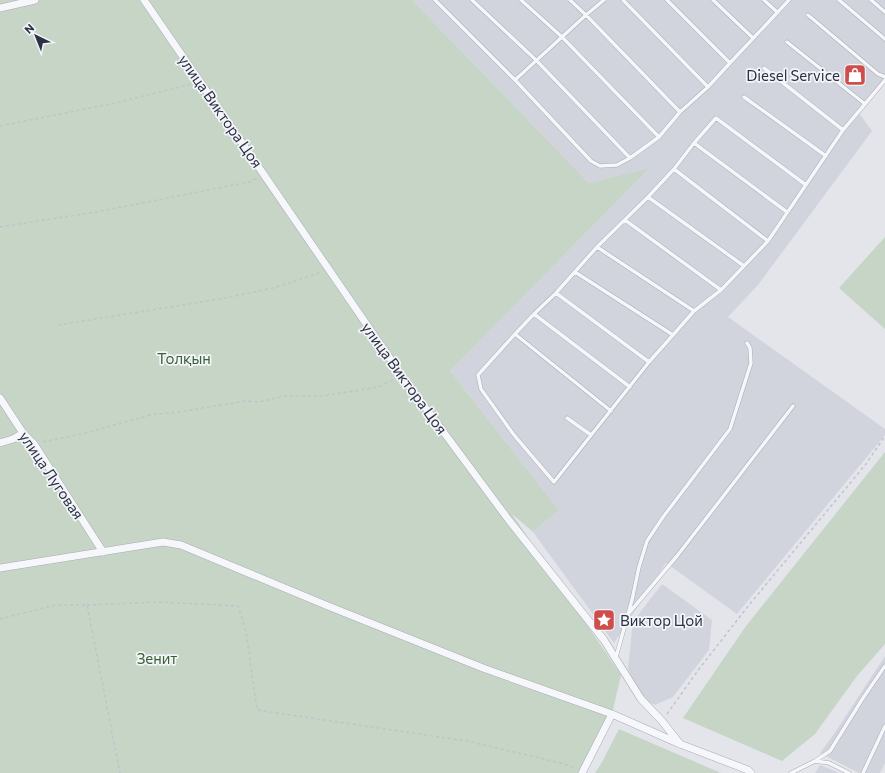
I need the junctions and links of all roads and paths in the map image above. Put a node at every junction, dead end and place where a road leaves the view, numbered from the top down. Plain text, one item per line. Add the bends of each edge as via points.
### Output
1 (35, 0) edge
2 (144, 0) edge
3 (435, 0) edge
4 (472, 0) edge
5 (520, 0) edge
6 (570, 0) edge
7 (604, 0) edge
8 (623, 0) edge
9 (667, 0) edge
10 (713, 0) edge
11 (764, 0) edge
12 (789, 0) edge
13 (839, 0) edge
14 (871, 0) edge
15 (0, 8) edge
16 (776, 12) junction
17 (885, 12) edge
18 (586, 15) junction
19 (808, 15) dead end
20 (562, 37) junction
21 (753, 38) junction
22 (885, 39) edge
23 (787, 42) dead end
24 (536, 60) junction
25 (730, 63) junction
26 (764, 68) dead end
27 (885, 77) edge
28 (515, 80) junction
29 (885, 80) edge
30 (200, 82) junction
31 (708, 87) junction
32 (744, 97) dead end
33 (864, 104) junction
34 (680, 112) junction
35 (0, 126) edge
36 (844, 130) junction
37 (659, 137) junction
38 (694, 143) junction
39 (826, 156) junction
40 (630, 158) junction
41 (674, 169) junction
42 (265, 175) junction
43 (806, 185) junction
44 (648, 197) junction
45 (787, 212) junction
46 (625, 220) junction
47 (0, 227) edge
48 (768, 241) junction
49 (597, 246) junction
50 (744, 266) junction
51 (329, 270) junction
52 (575, 272) junction
53 (721, 290) junction
54 (556, 293) junction
55 (694, 311) junction
56 (534, 314) junction
57 (58, 325) dead end
58 (515, 334) junction
59 (673, 335) junction
60 (747, 343) dead end
61 (649, 362) junction
62 (402, 376) junction
63 (630, 387) junction
64 (0, 398) edge
65 (793, 406) dead end
66 (611, 411) junction
67 (567, 418) dead end
68 (24, 433) junction
69 (591, 435) junction
70 (885, 436) edge
71 (0, 443) edge
72 (34, 444) junction
73 (103, 552) junction
74 (0, 568) edge
75 (87, 605) junction
76 (628, 614) junction
77 (0, 619) edge
78 (615, 658) junction
79 (885, 666) edge
80 (612, 714) junction
81 (662, 721) junction
82 (885, 726) edge
83 (680, 744) junction
84 (815, 761) junction
85 (583, 772) edge
86 (120, 773) edge
87 (751, 773) edge
88 (791, 773) edge
89 (849, 773) edge
90 (863, 773) edge

1 - 15 street
2 - 30 street, улица Виктора Цоя
3 - 28 lane
4 - 24 lane
5 - 20 lane
6 - 18 lane
7 - 18 lane
8 - 31 lane
9 - 25 lane
10 - 21 lane
11 - 16 lane
12 - 16 lane
13 - 22 lane
14 - 17 lane
16 - 21 lane
18 - 20 lane
18 - 34 lane
19 - 27 lane via 878,74
20 - 24 lane
20 - 37 lane
21 - 25 lane
23 - 33 lane
24 - 28 lane
24 - 40 lane
25 - 31 lane
26 - 36 lane
28 - 40 lane via 591,161 600,166 617,165
29 - 33 lane
30 - 35 path via 115,103
30 - 42 street, улица Виктора Цоя
31 - 34 lane
32 - 39 lane
33 - 36 lane
34 - 37 lane
36 - 39 lane
37 - 40 lane
38 - 41 lane
38 - 43 lane via 716,118
38 - 45 lane
39 - 43 lane
41 - 44 lane
41 - 48 lane
42 - 47 path via 241,184 96,212
42 - 51 street, улица Виктора Цоя
43 - 45 lane
44 - 46 lane
44 - 50 lane
45 - 48 lane
46 - 49 lane
46 - 53 lane
48 - 50 lane
49 - 52 lane
49 - 55 lane
50 - 53 lane
51 - 57 path via 258,292
51 - 62 street, улица Виктора Цоя
52 - 54 lane
52 - 59 lane
53 - 55 lane
54 - 56 lane
54 - 61 lane
55 - 59 lane
56 - 58 lane
56 - 63 lane
58 - 66 lane
58 - 69 lane via 478,375 481,389 514,434 554,482
59 - 61 lane
60 - 76 lane via 751,363 730,429 647,541
61 - 63 lane
62 - 72 path via 379,387 322,396 285,396 259,402 246,401 150,415
62 - 78 street, улица Виктора Цоя via 508,519 604,640
63 - 66 lane
64 - 68 street, улица Луговая
65 - 76 lane via 677,556
66 - 69 lane
67 - 69 lane
68 - 71 street via 13,440
68 - 72 street, улица Луговая
70 - 81 path via 866,464 749,606
72 - 73 street, улица Луговая
73 - 74 street
73 - 80 street via 163,542 181,545 483,668
75 - 77 path via 55,605
75 - 85 path via 160,602 238,606 246,632 257,710 467,741 561,763
75 - 86 path
76 - 78 lane
78 - 81 street, улица Виктора Цоя via 641,699
79 - 84 lane via 830,751
80 - 83 street
80 - 85 street
81 - 83 street, улица Виктора Цоя
82 - 90 lane
83 - 87 street
84 - 88 lane
84 - 89 lane via 829,763

